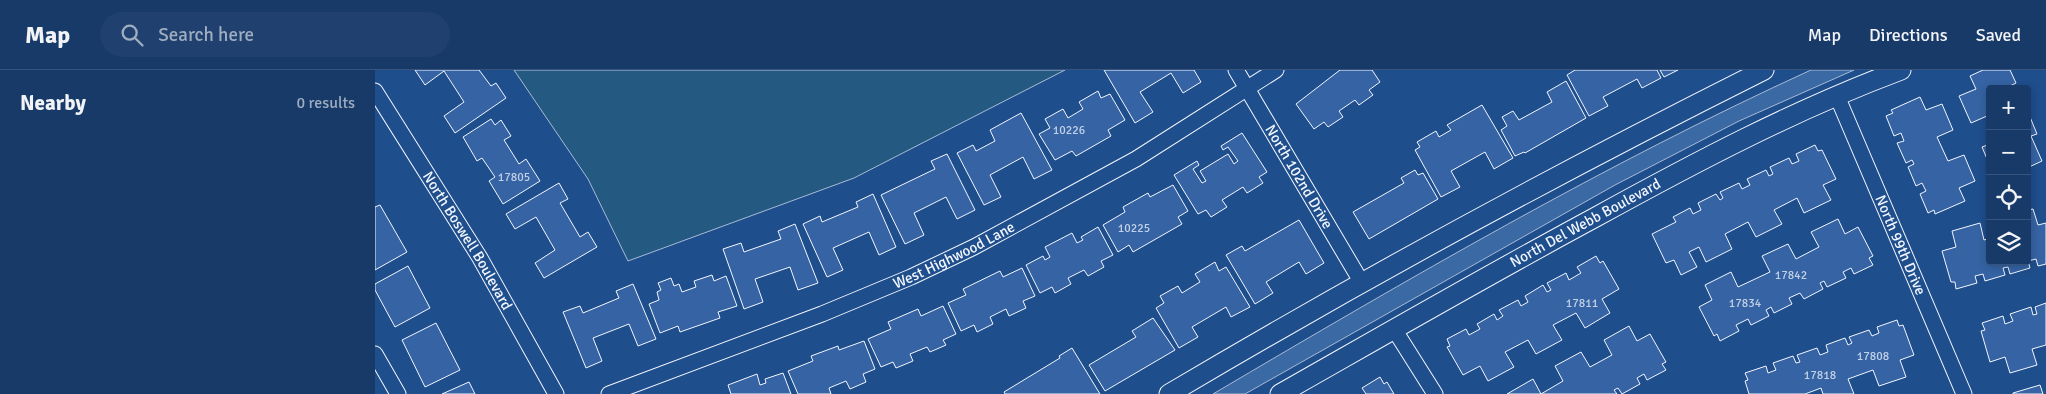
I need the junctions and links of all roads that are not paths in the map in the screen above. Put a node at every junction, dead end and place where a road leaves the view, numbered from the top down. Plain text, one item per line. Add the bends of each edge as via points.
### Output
1 (1236, 70) edge
2 (1276, 70) edge
3 (1763, 70) edge
4 (1901, 70) edge
5 (1249, 89) junction
6 (375, 91) edge
7 (1837, 96) junction
8 (1362, 283) junction
9 (1394, 329) junction
10 (375, 354) edge
11 (398, 394) edge
12 (556, 394) edge
13 (609, 394) edge
14 (1169, 394) edge
15 (1280, 394) edge
16 (1435, 394) edge
17 (1964, 394) edge

1 - 5 street, North 102nd Drive
2 - 5 street, West Highwood Lane
3 - 8 street via 1650,127
4 - 7 street, North Del Webb Boulevard
5 - 8 street, North 102nd Drive
5 - 13 street, West Highwood Lane via 1095,183 936,265 790,327
6 - 12 street, North Boswell Boulevard via 480,258
7 - 9 street, North Del Webb Boulevard via 1663,180
7 - 17 street, North 99th Drive
8 - 14 street
9 - 15 street, North Del Webb Boulevard
9 - 16 street
10 - 11 street

